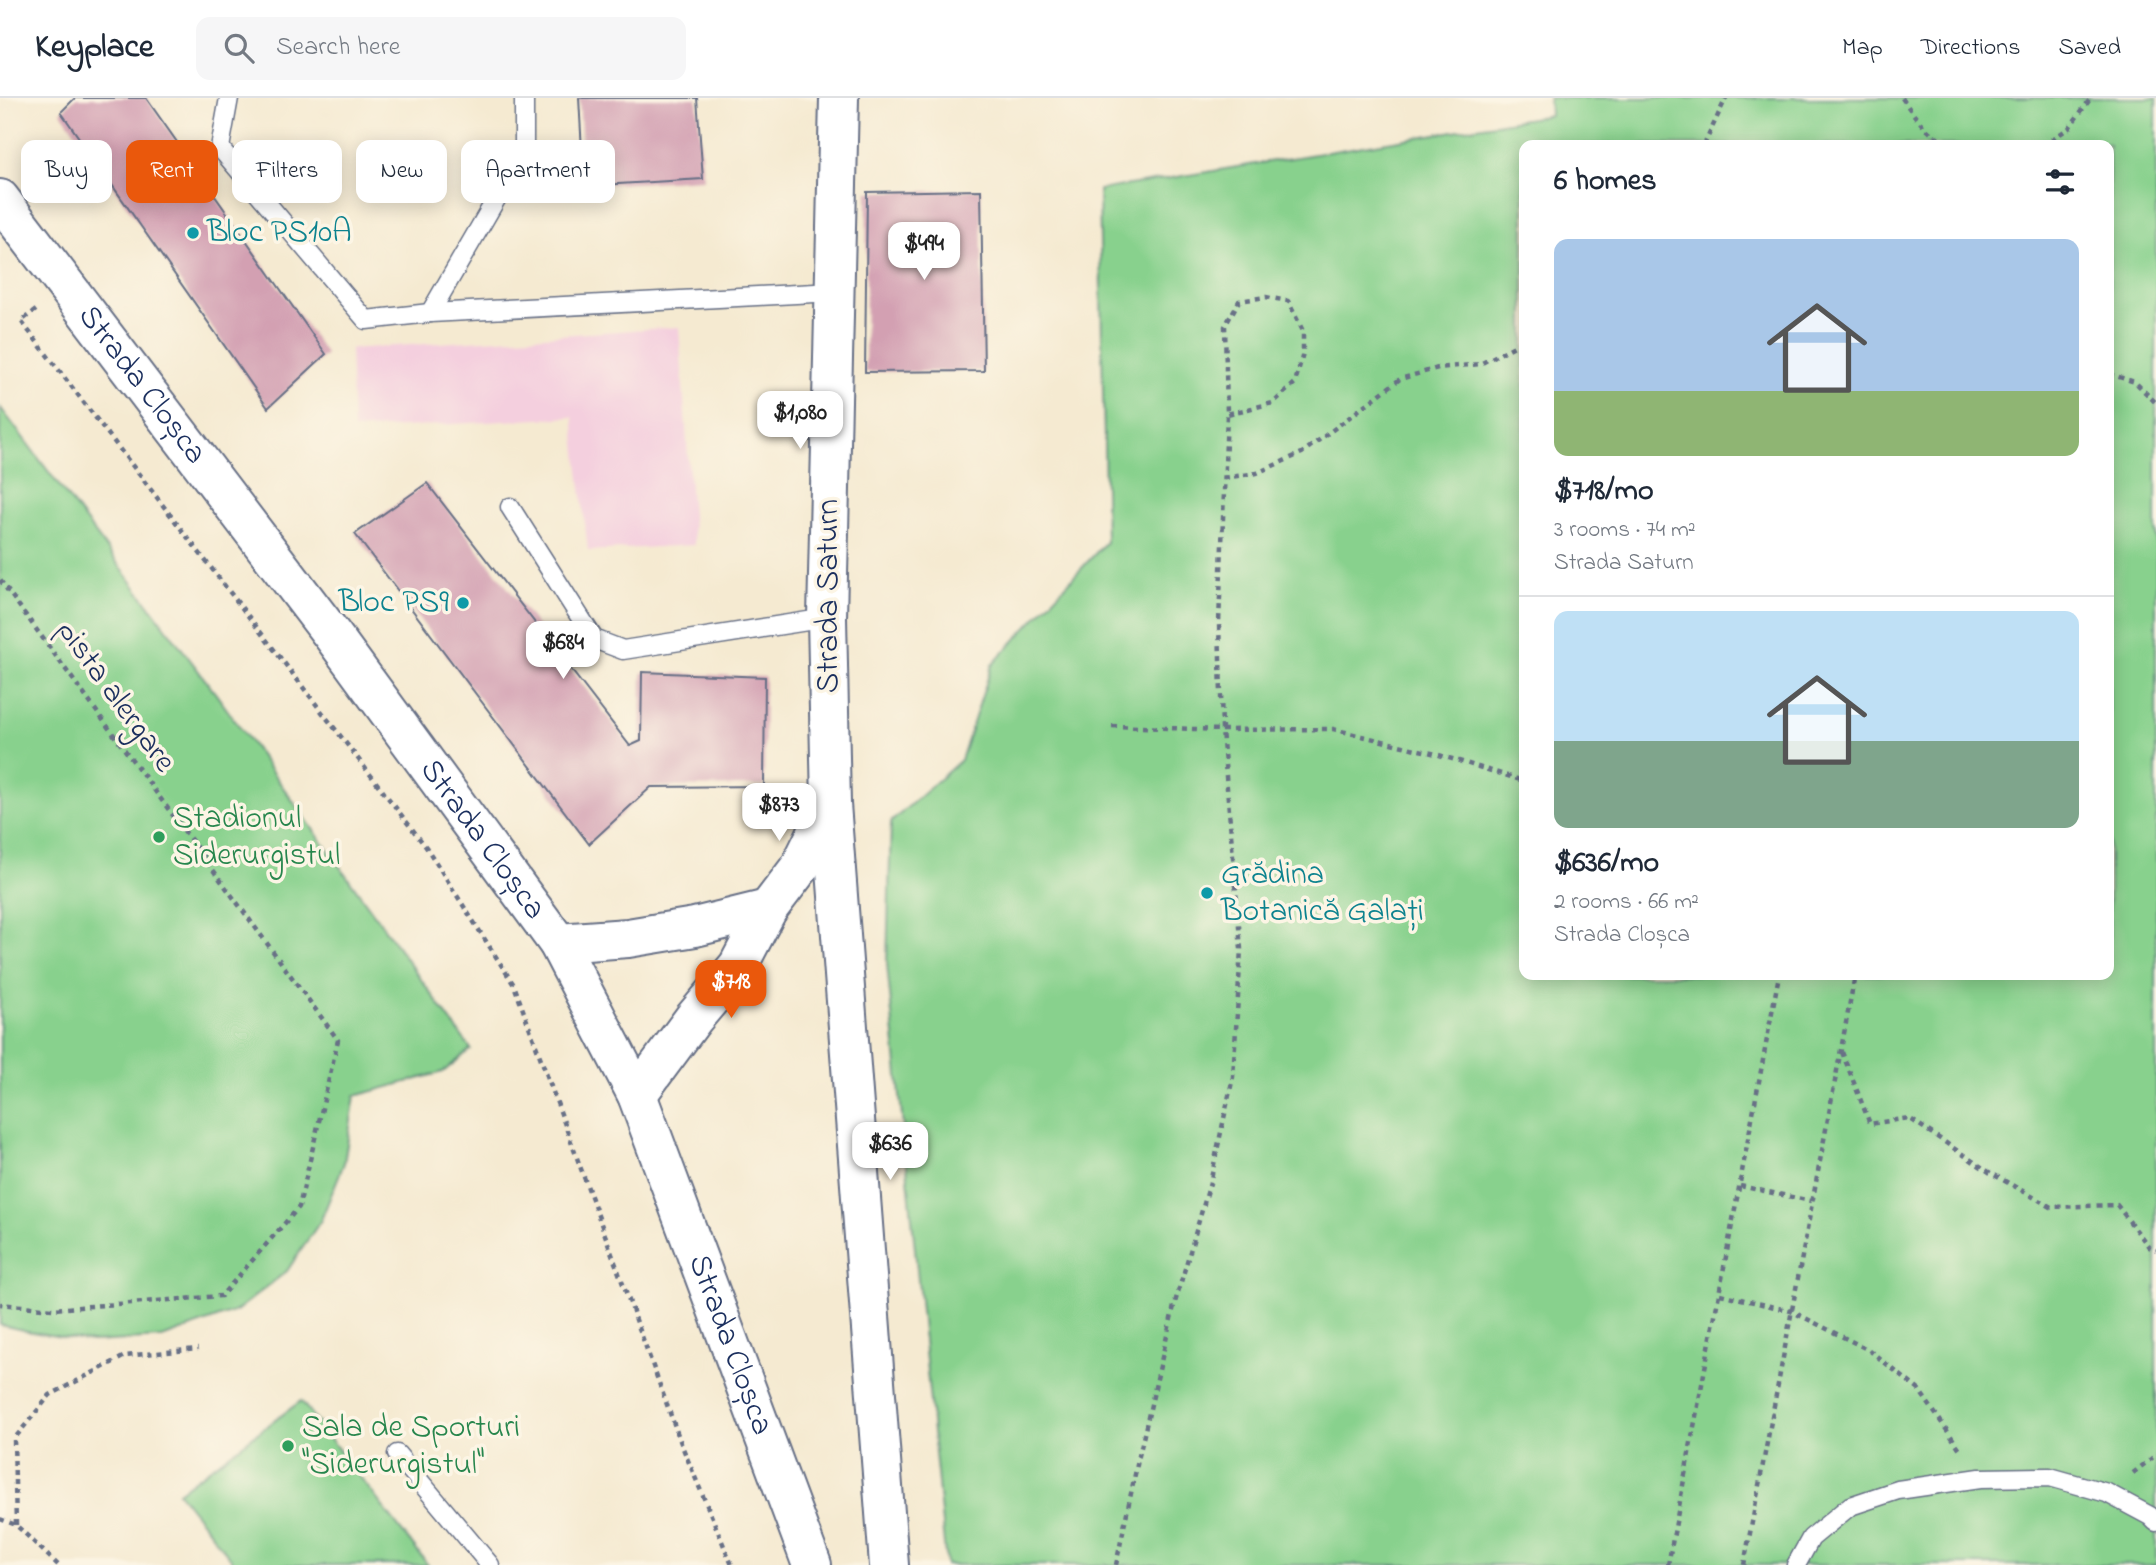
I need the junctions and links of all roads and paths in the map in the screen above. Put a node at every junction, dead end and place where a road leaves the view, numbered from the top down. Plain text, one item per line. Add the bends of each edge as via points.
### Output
1 (229, 98) edge
2 (524, 98) edge
3 (839, 98) edge
4 (1726, 98) edge
5 (1902, 98) edge
6 (2091, 98) edge
7 (1706, 140) edge
8 (1939, 140) edge
9 (2051, 140) edge
10 (0, 199) edge
11 (68, 287) junction
12 (834, 292) junction
13 (430, 313) junction
14 (1519, 344) edge
15 (2114, 376) edge
16 (2156, 403) edge
17 (1227, 414) junction
18 (1224, 478) junction
19 (510, 507) dead end
20 (0, 580) edge
21 (827, 618) junction
22 (1112, 726) dead end
23 (1222, 730) junction
24 (1519, 779) edge
25 (831, 804) junction
26 (768, 909) junction
27 (558, 943) junction
28 (1779, 980) edge
29 (1854, 980) edge
30 (1840, 1049) junction
31 (636, 1095) junction
32 (1740, 1186) junction
33 (1812, 1200) junction
34 (2156, 1250) edge
35 (1720, 1294) junction
36 (0, 1304) edge
37 (1791, 1311) junction
38 (198, 1349) dead end
39 (397, 1454) dead end
40 (1980, 1478) junction
41 (0, 1518) edge
42 (2156, 1522) edge
43 (16, 1525) junction
44 (58, 1565) edge
45 (490, 1565) edge
46 (732, 1565) edge
47 (812, 1565) edge
48 (889, 1565) edge
49 (1116, 1565) edge
50 (1668, 1565) edge
51 (1744, 1565) edge
52 (1796, 1565) edge

1 - 13 lane via 220,148 366,320
2 - 13 lane via 524,151
3 - 12 street, Strada Saturn
4 - 7 path
5 - 8 path
6 - 9 path via 2069,128
10 - 11 street, Strada Cloșca
11 - 27 street, Strada Cloșca via 334,636
11 - 46 path via 21,321 426,847 514,985 682,1446
12 - 13 lane
12 - 21 street, Strada Saturn
14 - 18 path via 1480,364 1438,368 1400,379 1302,453 1256,473
15 - 16 path via 2135,382
17 - 17 path via 1225,326 1239,301 1266,297 1288,301 1303,331 1295,383 1273,403
17 - 18 path
18 - 23 path via 1219,623
19 - 21 lane via 594,639 623,650
20 - 36 path, pista alergare via 338,1040 299,1207 221,1296 53,1309
21 - 25 street, Strada Saturn
22 - 23 path
23 - 24 path via 1333,729
23 - 49 path via 1241,949 1233,1077 1210,1183 1171,1319
25 - 26 street, Strada Saturn via 800,867
25 - 48 street
26 - 27 street via 668,932
26 - 31 street, Strada Saturn via 738,966
27 - 31 street, Strada Cloșca
28 - 32 path
29 - 30 path
30 - 33 path
30 - 34 path via 1870,1125 1909,1118 2051,1207 2117,1205
31 - 47 street, Strada Cloșca
32 - 33 path
32 - 35 path
33 - 37 path
35 - 37 path
35 - 50 path
37 - 40 path via 1869,1350 1920,1390
37 - 51 path
38 - 43 path via 125,1356 50,1395 14,1439
39 - 45 lane
40 - 42 lane via 2050,1477 2107,1493
40 - 52 lane via 1898,1490 1850,1506 1811,1538
41 - 43 path
43 - 44 path

